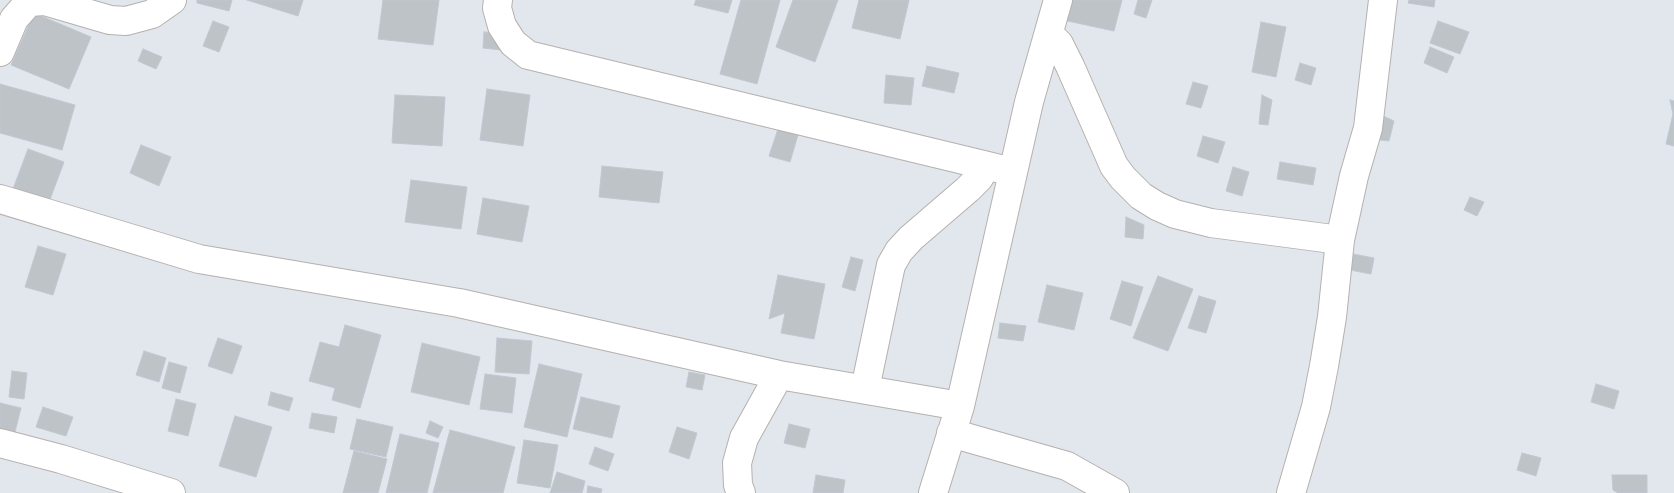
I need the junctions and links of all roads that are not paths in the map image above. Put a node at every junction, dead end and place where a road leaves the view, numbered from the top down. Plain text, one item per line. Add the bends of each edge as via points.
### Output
1 (172, 0) edge
2 (498, 0) edge
3 (1058, 0) edge
4 (1383, 0) edge
5 (1049, 34) junction
6 (0, 52) edge
7 (986, 166) junction
8 (1013, 172) junction
9 (0, 199) edge
10 (1340, 240) junction
11 (779, 375) junction
12 (866, 389) junction
13 (960, 406) junction
14 (951, 433) junction
15 (0, 444) edge
16 (171, 493) edge
17 (741, 493) edge
18 (933, 493) edge
19 (1115, 493) edge
20 (1291, 493) edge

1 - 6 street via 152,14 126,21 110,20 45,1 29,2 14,19
2 - 7 street via 502,26 513,43 528,55
3 - 5 street
4 - 10 street via 1368,128
5 - 8 street
5 - 10 street via 1059,44 1070,66 1114,166 1141,196 1175,214 1211,223
7 - 8 street
7 - 12 street via 968,189 911,238 891,265
8 - 13 street
9 - 11 street via 198,259 459,303
10 - 20 street via 1324,366 1316,407
11 - 12 street
11 - 17 street via 744,438 737,463
12 - 13 street
13 - 14 street
14 - 18 street
14 - 19 street via 1066,466
15 - 16 street

